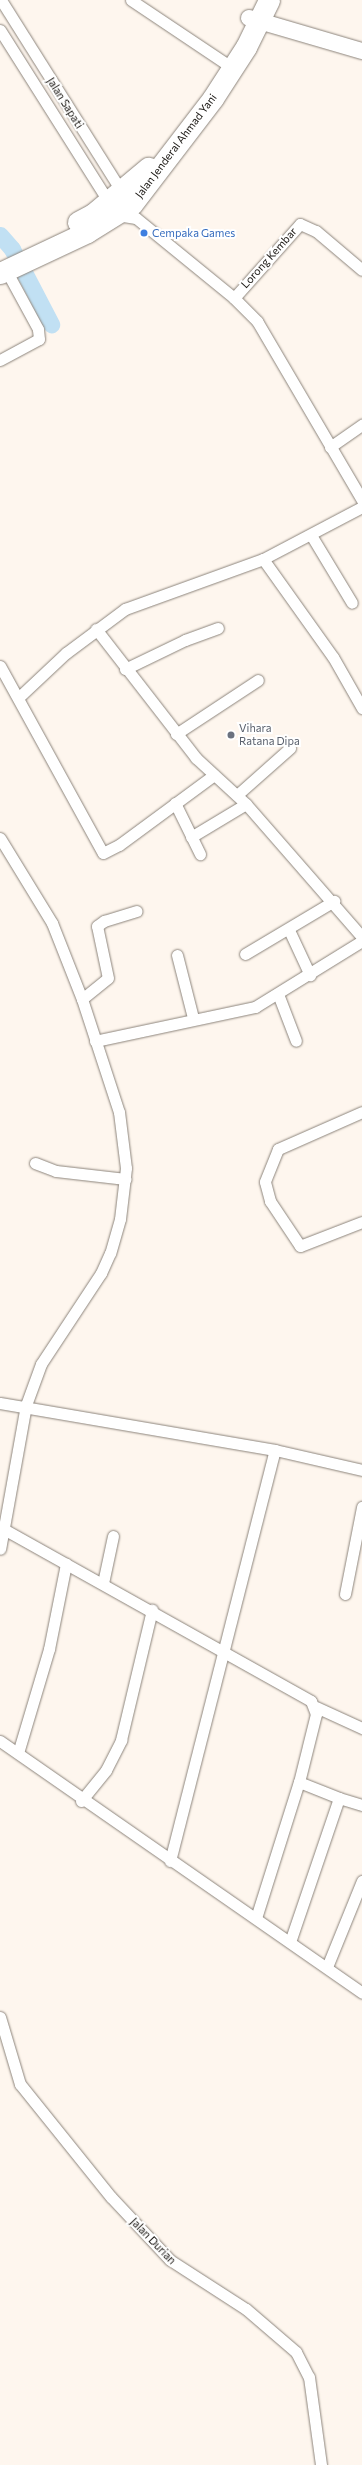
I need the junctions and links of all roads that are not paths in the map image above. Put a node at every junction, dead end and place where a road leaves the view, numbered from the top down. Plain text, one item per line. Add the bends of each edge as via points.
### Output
1 (1, 0) edge
2 (130, 0) edge
3 (269, 0) edge
4 (254, 13) edge
5 (0, 30) edge
6 (362, 51) edge
7 (225, 63) junction
8 (123, 206) junction
9 (12, 262) edge
10 (362, 270) edge
11 (234, 298) junction
12 (0, 360) edge
13 (362, 425) edge
14 (330, 447) junction
15 (362, 500) edge
16 (362, 507) edge
17 (311, 535) junction
18 (263, 559) junction
19 (352, 603) dead end
20 (218, 628) dead end
21 (96, 629) junction
22 (0, 666) edge
23 (125, 669) junction
24 (258, 680) dead end
25 (18, 698) junction
26 (362, 708) edge
27 (176, 734) junction
28 (290, 748) dead end
29 (214, 775) junction
30 (237, 795) junction
31 (176, 803) junction
32 (246, 804) junction
33 (191, 837) junction
34 (0, 838) edge
35 (200, 854) dead end
36 (334, 901) junction
37 (137, 911) dead end
38 (358, 921) edge
39 (289, 930) junction
40 (362, 937) edge
41 (362, 941) edge
42 (245, 954) dead end
43 (177, 955) dead end
44 (310, 975) junction
45 (278, 994) junction
46 (82, 999) junction
47 (194, 1018) junction
48 (95, 1041) junction
49 (296, 1041) dead end
50 (362, 1112) edge
51 (35, 1163) dead end
52 (126, 1179) junction
53 (362, 1222) edge
54 (0, 1403) edge
55 (26, 1405) junction
56 (275, 1450) junction
57 (362, 1470) edge
58 (362, 1507) edge
59 (2, 1528) edge
60 (113, 1536) dead end
61 (0, 1550) edge
62 (66, 1564) junction
63 (102, 1583) junction
64 (345, 1594) dead end
65 (152, 1610) junction
66 (226, 1652) junction
67 (316, 1707) junction
68 (362, 1728) edge
69 (0, 1742) edge
70 (18, 1753) junction
71 (299, 1782) junction
72 (339, 1798) junction
73 (82, 1801) junction
74 (362, 1805) edge
75 (170, 1861) junction
76 (362, 1881) edge
77 (256, 1918) junction
78 (290, 1942) junction
79 (327, 1967) junction
80 (362, 1993) edge
81 (1, 2024) edge
82 (321, 2465) edge

1 - 8 street, Jalan Sapati
2 - 7 street
3 - 4 highway, Jalan Jenderal Ahmad Yani
4 - 6 street
4 - 7 highway, Jalan Jenderal Ahmad Yani
4 - 8 highway, Jalan Jenderal Ahmad Yani via 213,98
5 - 8 street, Jalan Sapati
7 - 8 highway, Jalan Jenderal Ahmad Yani
8 - 9 highway, Jalan Jenderal Ahmad Yani via 94,214
8 - 11 street
9 - 12 street via 38,329 39,339
10 - 11 street, Lorong Kembar via 316,231 300,224
11 - 14 street via 267,336
13 - 14 street
14 - 15 street
16 - 17 street
17 - 18 street
17 - 19 street
18 - 21 street via 154,596 124,609
18 - 26 street via 329,650
20 - 23 street via 185,640
21 - 23 street
21 - 25 street
22 - 25 street
23 - 27 street
24 - 27 street
25 - 31 street via 101,851 109,852
27 - 29 street
28 - 30 street
29 - 30 street
29 - 31 street
30 - 32 street
31 - 33 street
32 - 33 street
32 - 36 street
33 - 35 street
34 - 46 street via 52,923
36 - 38 street
36 - 39 street
37 - 46 street via 97,926 108,978
38 - 40 street
39 - 42 street
39 - 44 street
41 - 44 street
43 - 47 street
44 - 45 street
45 - 47 street via 255,1007
45 - 49 street
46 - 48 street
47 - 48 street
48 - 52 street via 119,1112
50 - 53 street via 278,1149 265,1182 270,1201 300,1246
51 - 52 street via 56,1171
52 - 55 street via 120,1219 101,1273 52,1345
54 - 55 street
55 - 56 street
55 - 59 street
56 - 57 street
56 - 66 street
58 - 64 street
59 - 61 street
59 - 62 street
60 - 63 street
62 - 63 street
62 - 70 street via 49,1649
63 - 65 street
65 - 66 street
65 - 73 street via 121,1740 106,1770
66 - 67 street
66 - 75 street
67 - 68 street
67 - 71 street
69 - 70 street
70 - 73 street
71 - 72 street
71 - 77 street
72 - 74 street
72 - 78 street
73 - 75 street
75 - 77 street
76 - 79 street
77 - 78 street
78 - 79 street
79 - 80 street
81 - 82 street, Jalan Durian via 17,2077 29,2098 111,2197 170,2260 246,2310 296,2352 309,2377

